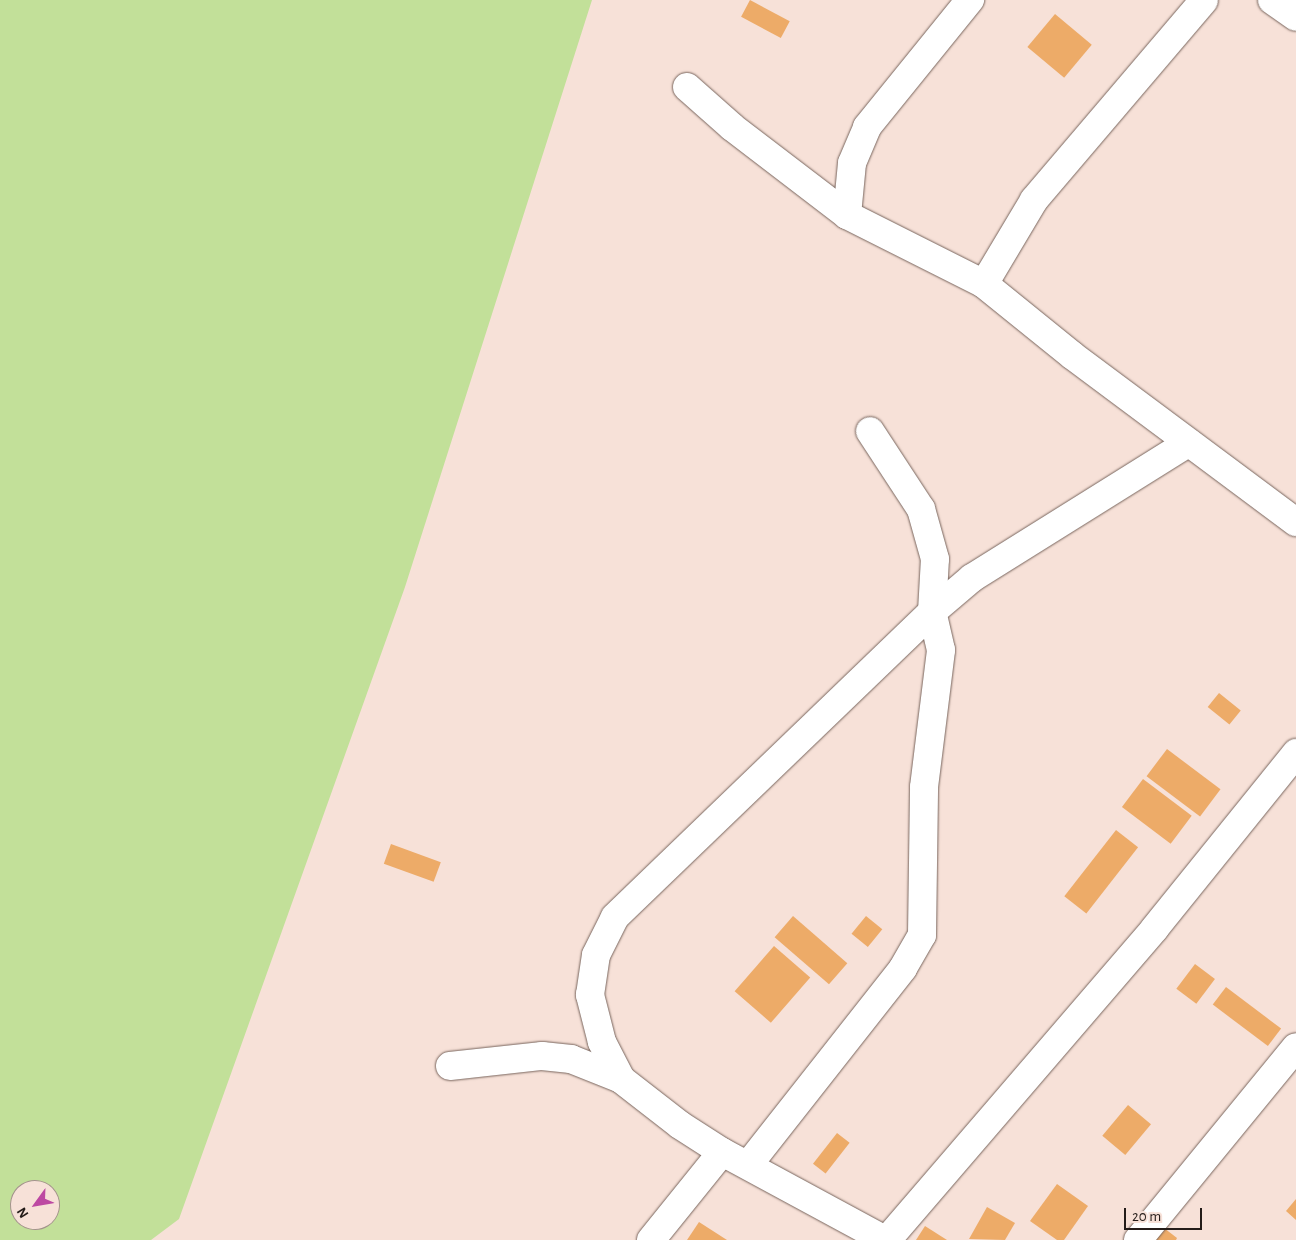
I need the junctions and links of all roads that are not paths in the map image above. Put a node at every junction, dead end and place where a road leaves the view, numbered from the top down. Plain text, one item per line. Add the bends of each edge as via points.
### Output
1 (970, 0) edge
2 (1204, 0) edge
3 (1272, 0) edge
4 (1296, 18) edge
5 (687, 87) dead end
6 (847, 215) junction
7 (984, 284) junction
8 (870, 431) dead end
9 (1188, 443) junction
10 (1296, 522) edge
11 (932, 612) junction
12 (1296, 753) edge
13 (1296, 1047) edge
14 (450, 1066) dead end
15 (622, 1079) junction
16 (722, 1152) junction
17 (748, 1164) junction
18 (651, 1240) edge
19 (886, 1240) edge
20 (1138, 1240) edge

1 - 6 street via 867,126 852,163
2 - 7 street via 1034,200
3 - 4 street
5 - 6 street via 732,127
6 - 7 street
7 - 9 street
8 - 11 street via 921,509 935,559
9 - 10 street
9 - 11 street via 972,578
11 - 15 street via 615,917 596,955 590,995 602,1042
11 - 17 street via 941,650 924,787 922,934 903,968
12 - 19 street via 1155,928
13 - 20 street
14 - 15 street via 542,1056 572,1059
15 - 16 street via 680,1125
16 - 17 street
16 - 18 street
17 - 19 street

